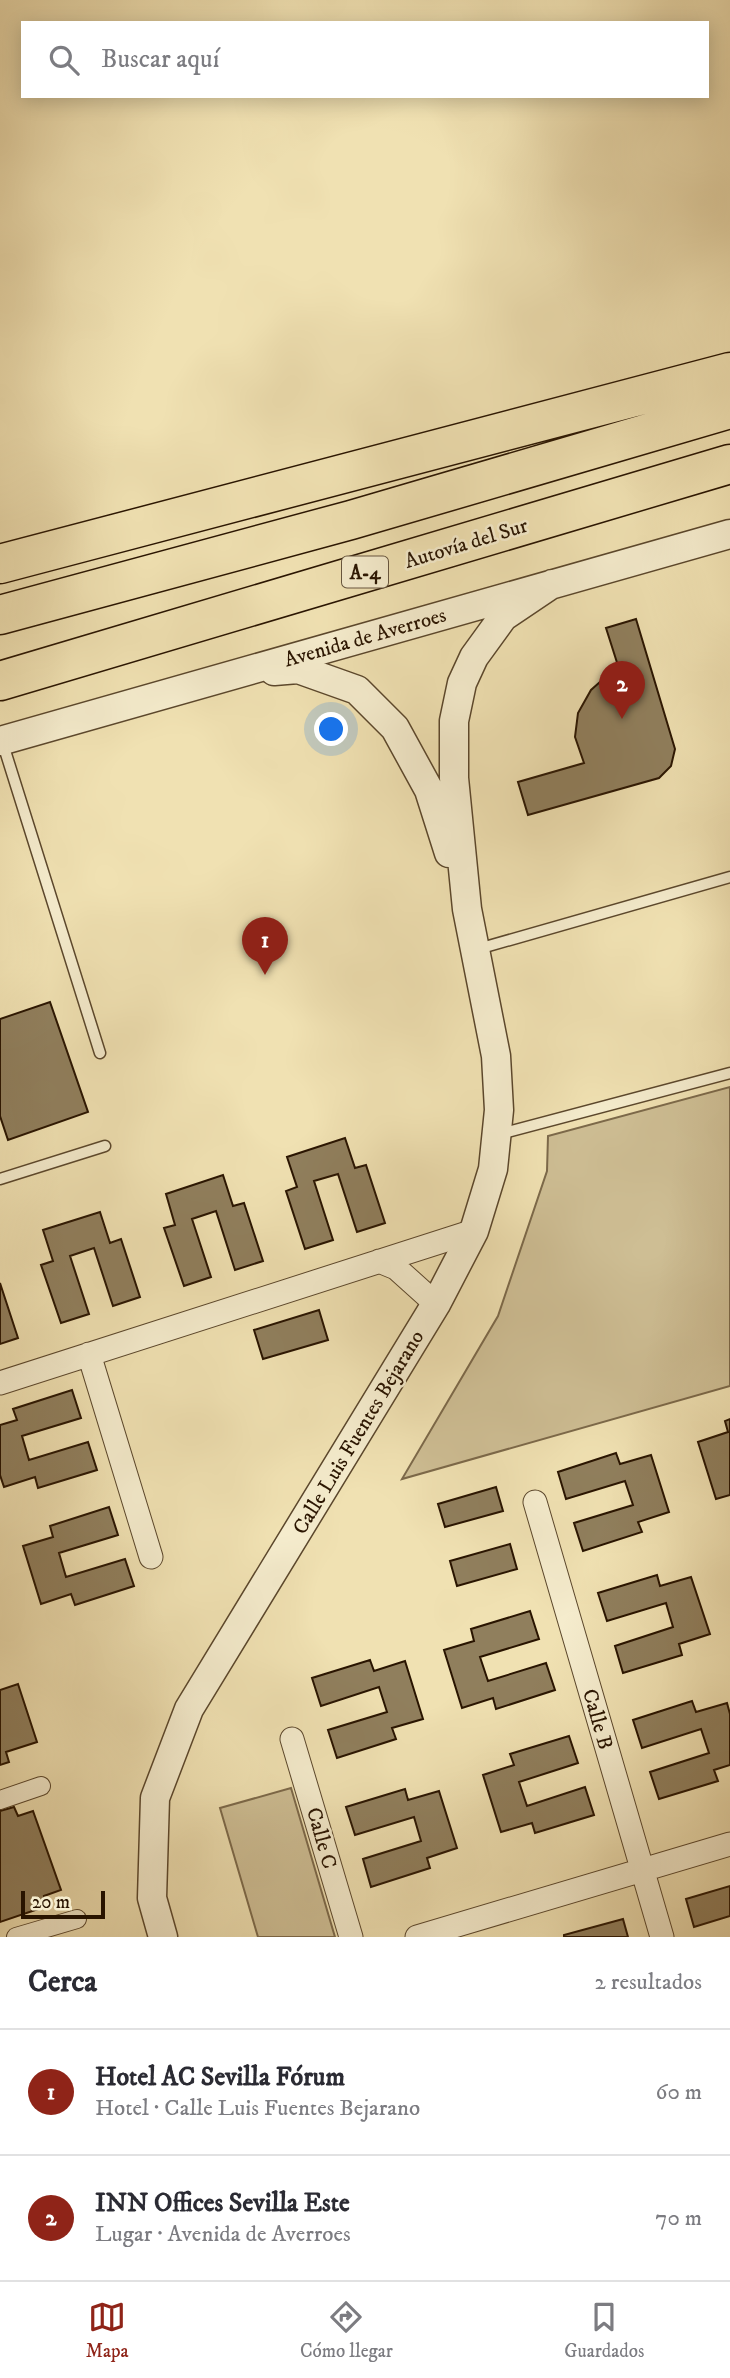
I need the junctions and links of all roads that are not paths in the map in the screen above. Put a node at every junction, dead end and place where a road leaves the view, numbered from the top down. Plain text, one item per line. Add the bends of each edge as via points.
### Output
1 (730, 372) edge
2 (730, 409) edge
3 (730, 464) edge
4 (730, 534) edge
5 (0, 564) edge
6 (552, 584) junction
7 (0, 615) edge
8 (229, 675) junction
9 (0, 681) edge
10 (1, 741) edge
11 (730, 877) edge
12 (467, 909) junction
13 (475, 950) junction
14 (100, 1054) dead end
15 (730, 1073) edge
16 (497, 1134) junction
17 (105, 1146) dead end
18 (0, 1179) edge
19 (474, 1231) junction
20 (379, 1261) junction
21 (436, 1304) junction
22 (89, 1354) junction
23 (0, 1382) edge
24 (535, 1502) dead end
25 (150, 1557) dead end
26 (292, 1739) dead end
27 (41, 1786) dead end
28 (0, 1800) edge
29 (730, 1844) edge
30 (642, 1870) junction
31 (77, 1919) dead end
32 (16, 1937) edge
33 (163, 1937) edge
34 (351, 1937) edge
35 (417, 1937) edge
36 (662, 1937) edge

1 - 5 highway
2 - 7 highway via 351,520
3 - 9 highway, Autovía del Sur / A-4
4 - 6 street, Avenida de Averroes
6 - 8 street, Avenida de Averroes
6 - 12 street via 503,617 474,657 462,683 454,721 454,778
8 - 10 street, Avenida de Averroes
8 - 12 street via 298,669 356,690 376,709 395,728 429,790
10 - 14 lane
11 - 13 lane
12 - 13 street, Calle Luis Fuentes Bejarano
13 - 16 street, Calle Luis Fuentes Bejarano via 496,1056
15 - 16 lane
16 - 19 street, Calle Luis Fuentes Bejarano via 493,1169
17 - 18 lane
19 - 20 street
19 - 21 street, Calle Luis Fuentes Bejarano
20 - 21 street via 396,1268
20 - 22 street
21 - 33 street, Calle Luis Fuentes Bejarano via 189,1709 155,1798 152,1898
22 - 23 street
22 - 25 street
24 - 30 street, Calle B
26 - 34 street, Calle C
27 - 28 street
29 - 30 street
30 - 35 street
30 - 36 street, Calle B
31 - 32 street

